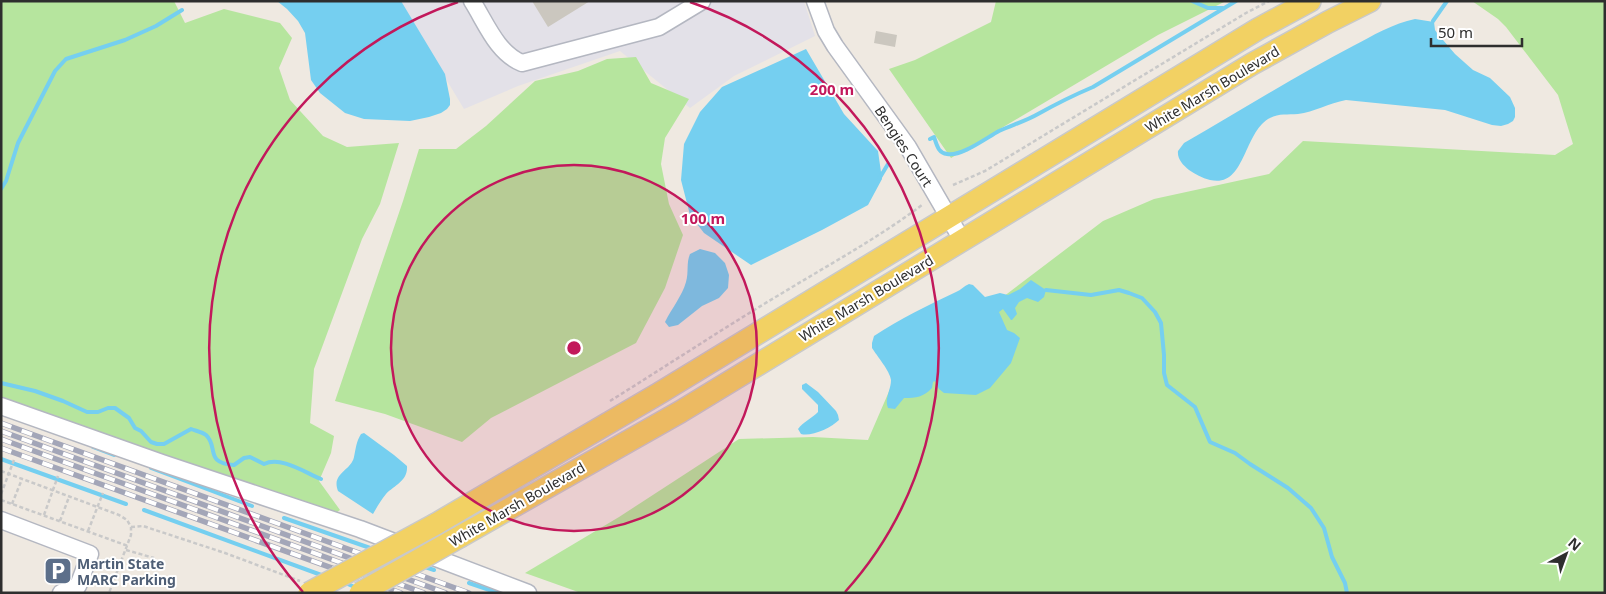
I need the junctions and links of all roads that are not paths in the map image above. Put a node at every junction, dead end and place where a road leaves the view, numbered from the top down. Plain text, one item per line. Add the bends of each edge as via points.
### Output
1 (472, 1) edge
2 (702, 1) edge
3 (815, 1) edge
4 (1310, 1) edge
5 (1370, 1) edge
6 (948, 217) junction
7 (962, 240) junction
8 (1, 406) edge
9 (1, 520) edge
10 (307, 588) edge
11 (62, 593) edge
12 (360, 593) edge
13 (528, 593) edge

1 - 2 street via 503,51 522,63 659,26
3 - 6 street, Bengies Court via 835,46 908,147
4 - 6 main road, White Marsh Boulevard via 1258,29
5 - 7 main road, White Marsh Boulevard via 1252,64
6 - 7 street, Bengies Court
6 - 10 main road, White Marsh Boulevard, bridge via 658,394 436,524
7 - 12 main road, White Marsh Boulevard, bridge via 680,412
8 - 13 street via 360,529
9 - 11 street via 90,554 78,586

